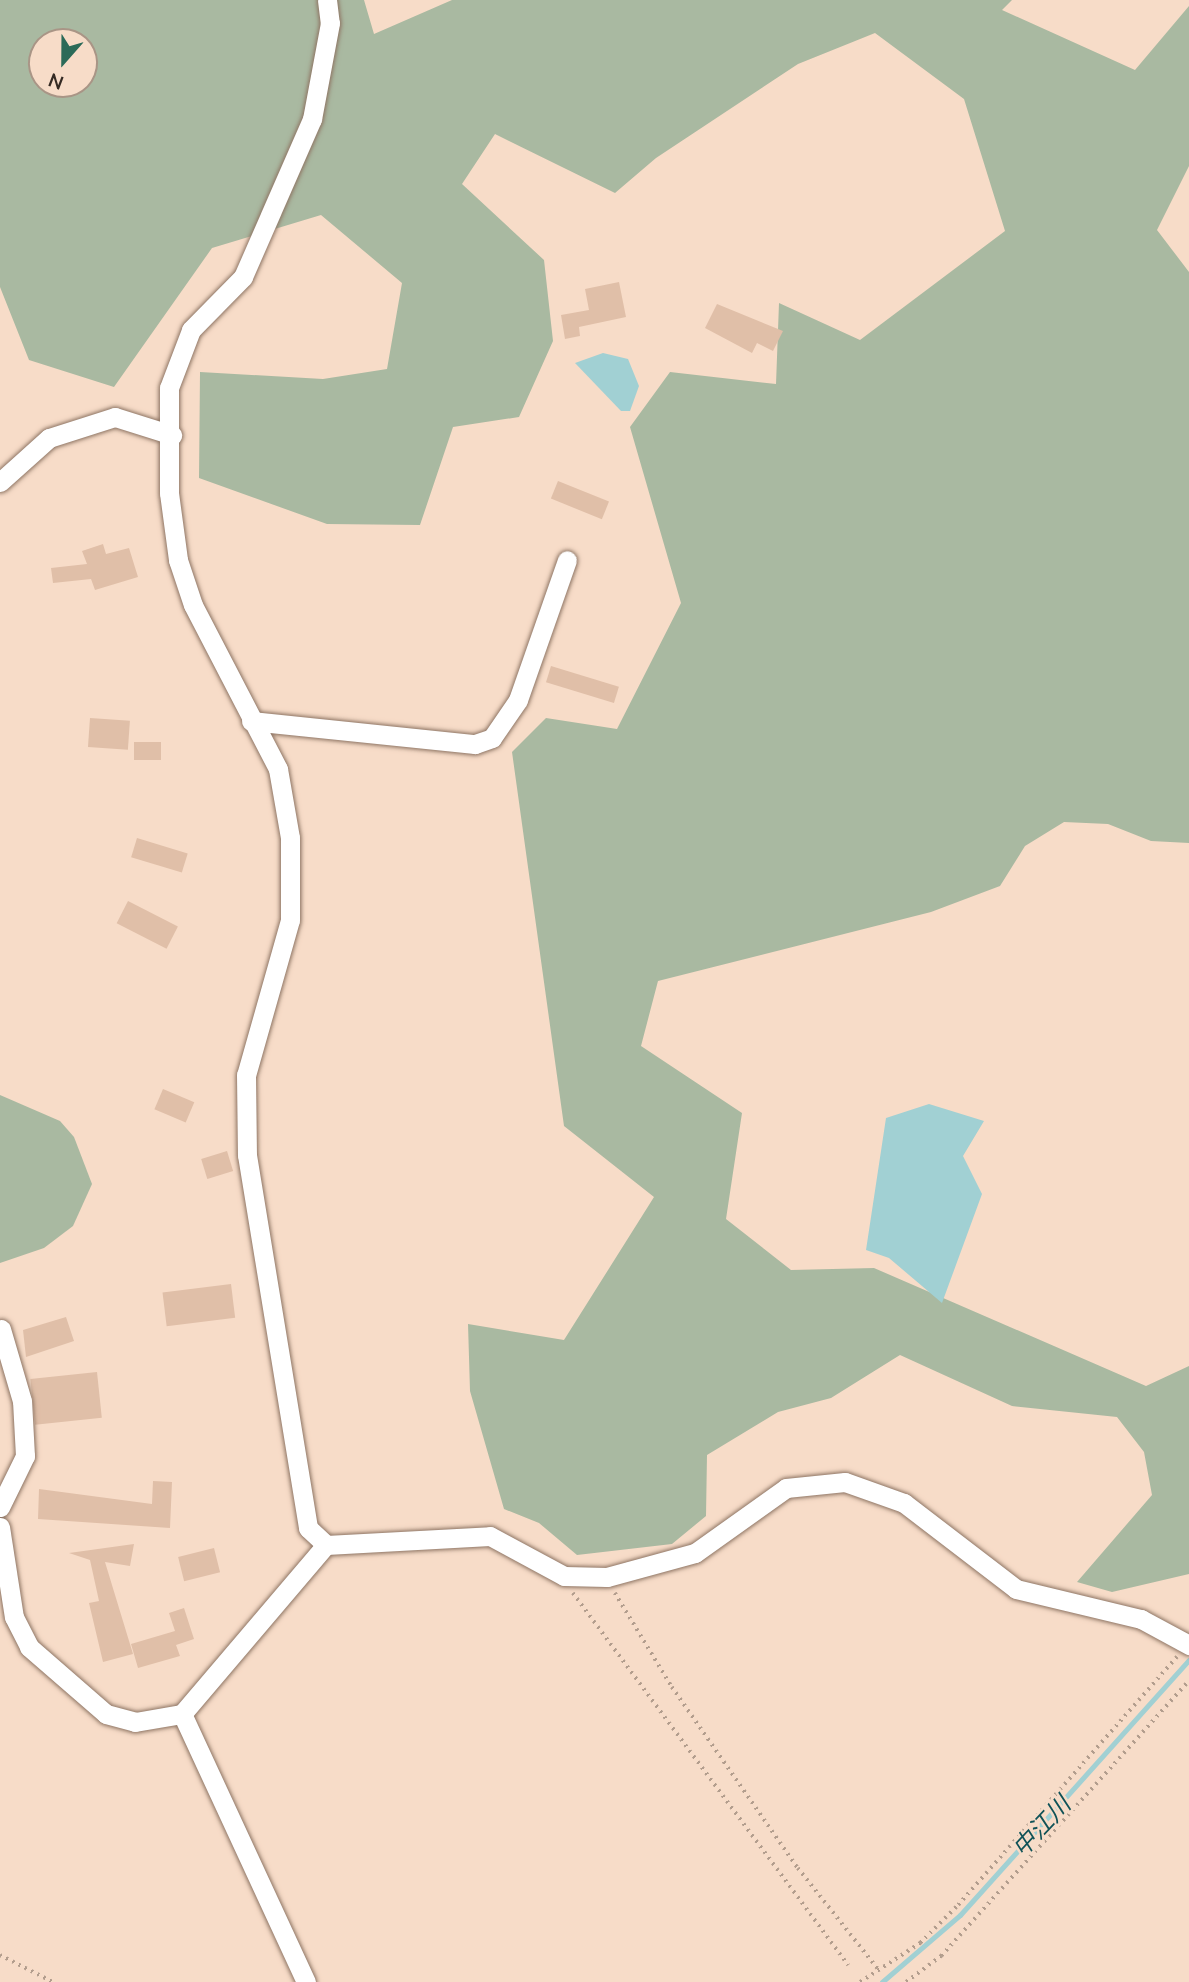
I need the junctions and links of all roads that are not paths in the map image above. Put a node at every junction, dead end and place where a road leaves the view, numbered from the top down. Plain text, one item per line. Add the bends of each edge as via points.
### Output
1 (327, 0) edge
2 (172, 435) junction
3 (0, 482) edge
4 (567, 559) dead end
5 (251, 721) junction
6 (1, 1329) edge
7 (0, 1507) edge
8 (0, 1527) edge
9 (326, 1545) junction
10 (1188, 1645) edge
11 (182, 1714) junction
12 (306, 1982) edge

1 - 2 street via 330,23 312,119 243,276 191,330 169,388
2 - 3 street via 115,417 50,438
2 - 5 street via 169,493 178,560
4 - 5 street via 519,700 492,738 475,744
5 - 9 street via 278,769 290,838 290,920 246,1075 247,1155 308,1528
6 - 7 street via 22,1401 25,1456
8 - 11 street via 14,1617 29,1647 106,1714 135,1722
9 - 10 street via 490,1536 564,1576 607,1577 695,1553 786,1488 845,1482 904,1503 1016,1589 1141,1619
9 - 11 street
11 - 12 street

